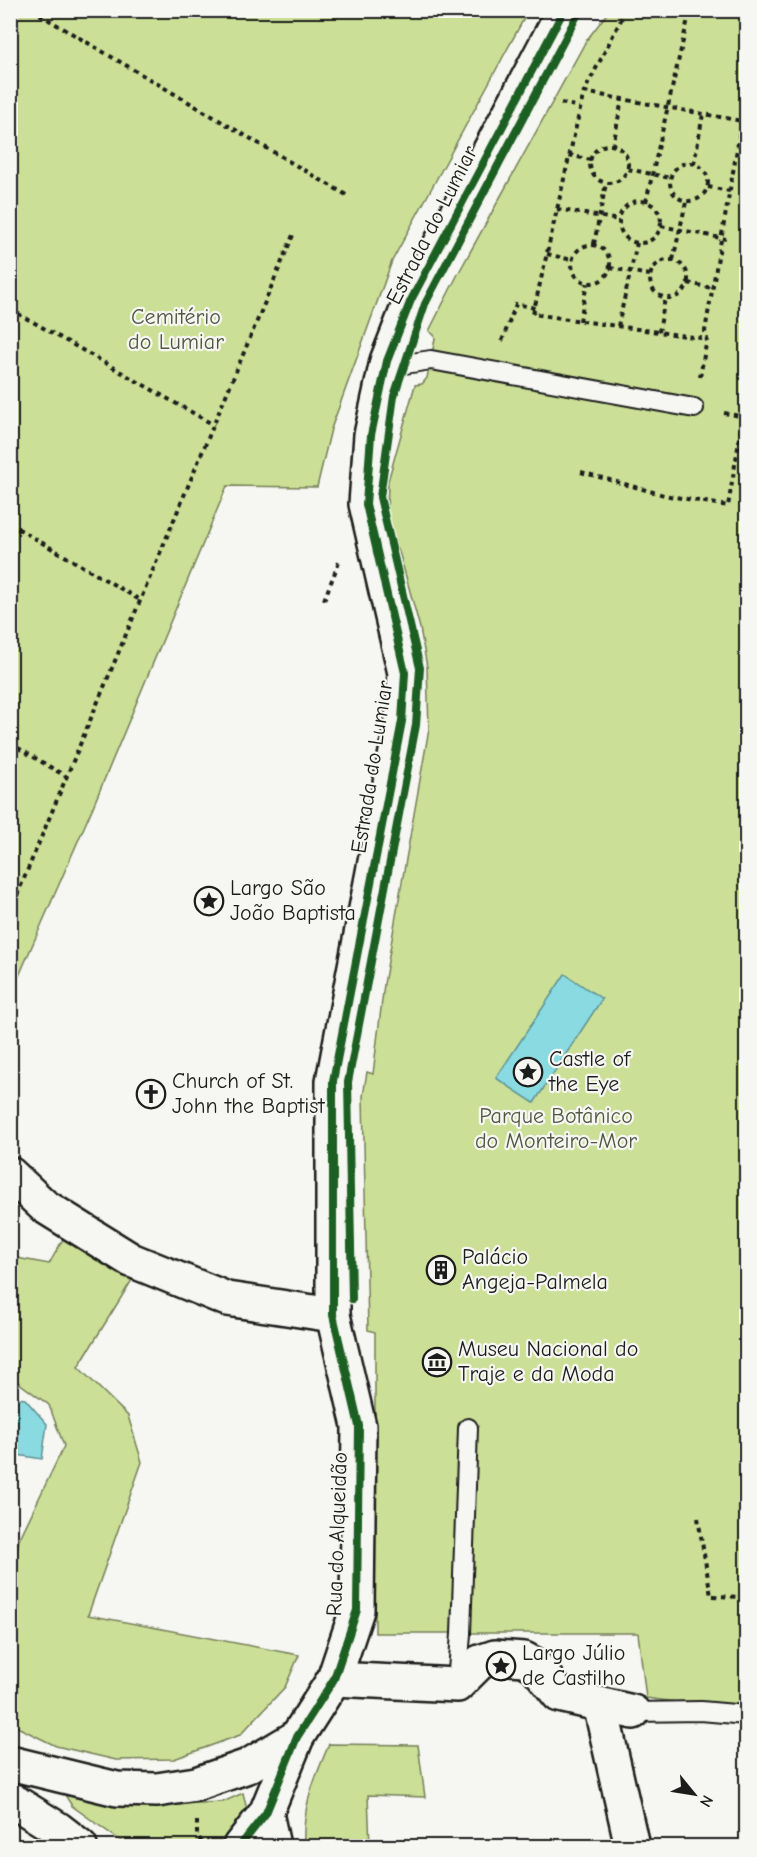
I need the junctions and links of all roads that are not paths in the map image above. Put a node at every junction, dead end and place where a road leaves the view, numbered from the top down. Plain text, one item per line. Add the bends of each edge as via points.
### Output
1 (564, 10) edge
2 (387, 361) junction
3 (694, 408) dead end
4 (10, 1174) edge
5 (333, 1316) junction
6 (359, 1426) joint
7 (468, 1428) dead end
8 (334, 1680) junction
9 (457, 1685) junction
10 (600, 1704) junction
11 (633, 1712) joint
12 (747, 1714) edge
13 (297, 1737) junction
14 (10, 1763) edge
15 (10, 1798) edge
16 (266, 1813) junction
17 (80, 1846) edge
18 (240, 1846) edge
19 (273, 1846) edge
20 (632, 1846) edge

1 - 2 main road, Estrada do Lumiar via 411,300
2 - 3 lane via 405,364 431,360
2 - 5 main road, Estrada do Lumiar via 371,435 366,504 405,673 402,722 333,1081
4 - 5 main road via 44,1206 131,1260 227,1299
5 - 6 main road, Estrada do Lumiar
6 - 8 main road, Rua do Alqueidão via 357,1610
7 - 9 lane
8 - 9 main road
8 - 13 main road, Rua do Alqueidão
9 - 10 main road via 480,1662 495,1657 524,1659 535,1665 559,1695
10 - 11 main road
10 - 20 main road
11 - 12 lane
13 - 14 main road via 248,1766 196,1784 157,1790 117,1789
13 - 16 main road, Rua do Alqueidão
15 - 17 main road
16 - 18 main road, Rua do Alqueidão
16 - 19 main road

